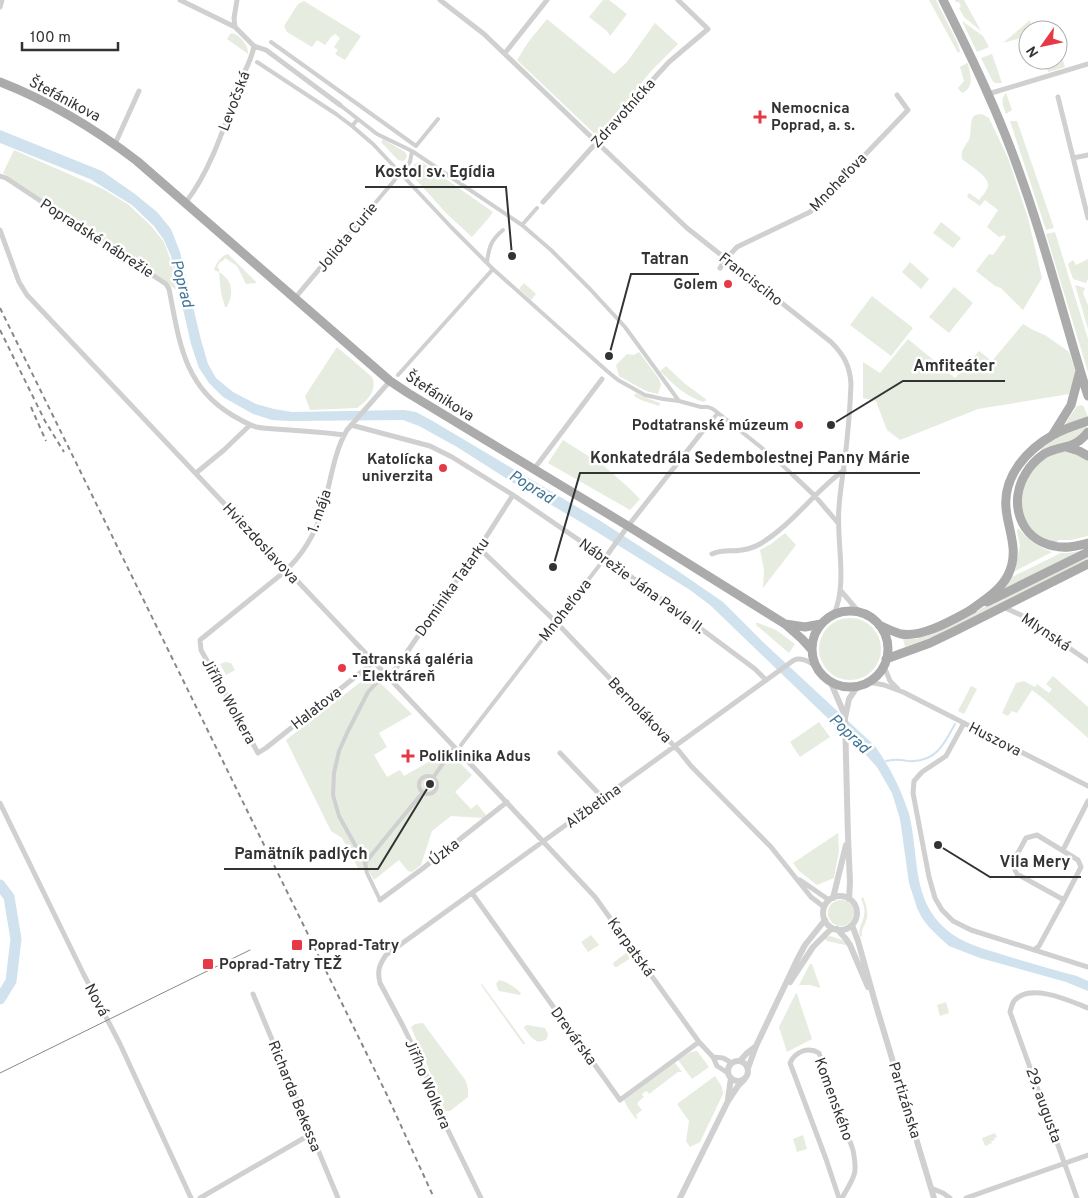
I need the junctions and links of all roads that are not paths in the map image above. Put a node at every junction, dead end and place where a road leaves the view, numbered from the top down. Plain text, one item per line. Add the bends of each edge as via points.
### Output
1 (2, 0) edge
2 (180, 0) edge
3 (237, 0) edge
4 (440, 0) edge
5 (548, 0) edge
6 (678, 0) edge
7 (943, 0) edge
8 (0, 7) edge
9 (235, 27) junction
10 (271, 42) dead end
11 (254, 46) junction
12 (505, 53) junction
13 (257, 62) dead end
14 (1088, 64) edge
15 (0, 82) edge
16 (139, 91) dead end
17 (988, 94) junction
18 (897, 95) dead end
19 (1058, 97) dead end
20 (340, 105) joint
21 (358, 119) junction
22 (438, 119) dead end
23 (352, 126) junction
24 (114, 144) junction
25 (412, 152) junction
26 (1088, 155) edge
27 (1073, 158) junction
28 (401, 174) junction
29 (3, 177) edge
30 (186, 202) junction
31 (543, 202) dead end
32 (537, 208) dead end
33 (1088, 218) edge
34 (522, 225) junction
35 (0, 230) edge
36 (503, 230) dead end
37 (337, 248) joint
38 (726, 259) junction
39 (486, 262) junction
40 (720, 268) dead end
41 (494, 269) junction
42 (295, 298) junction
43 (1080, 369) junction
44 (608, 372) junction
45 (394, 378) junction
46 (1088, 379) edge
47 (602, 380) joint
48 (1088, 397) edge
49 (679, 401) junction
50 (1071, 405) junction
51 (718, 413) junction
52 (1088, 421) edge
53 (353, 423) junction
54 (250, 425) junction
55 (706, 427) joint
56 (1088, 432) edge
57 (1053, 435) junction
58 (344, 436) junction
59 (1066, 447) junction
60 (1088, 456) edge
61 (534, 470) junction
62 (844, 470) junction
63 (196, 473) junction
64 (793, 475) joint
65 (513, 495) junction
66 (815, 496) junction
67 (838, 524) junction
68 (626, 529) junction
69 (1088, 543) edge
70 (479, 548) junction
71 (1088, 552) edge
72 (712, 554) dead end
73 (605, 558) junction
74 (1088, 564) edge
75 (286, 570) junction
76 (841, 591) junction
77 (1002, 606) junction
78 (969, 611) junction
79 (859, 612) junction
80 (834, 614) junction
81 (556, 622) junction
82 (785, 624) junction
83 (822, 624) junction
84 (879, 625) junction
85 (200, 650) joint
86 (812, 650) junction
87 (1088, 661) edge
88 (374, 662) junction
89 (885, 663) junction
90 (816, 666) junction
91 (382, 678) dead end
92 (389, 678) junction
93 (766, 680) junction
94 (869, 682) junction
95 (831, 683) junction
96 (857, 687) junction
97 (902, 692) junction
98 (845, 718) junction
99 (964, 723) junction
100 (461, 744) dead end
101 (675, 746) junction
102 (452, 750) dead end
103 (258, 753) joint
104 (560, 753) dead end
105 (433, 778) junction
106 (1088, 786) edge
107 (423, 792) junction
108 (603, 798) junction
109 (1088, 801) edge
110 (507, 802) junction
111 (0, 803) edge
112 (848, 837) junction
113 (543, 842) junction
114 (1063, 850) junction
115 (365, 863) junction
116 (796, 876) junction
117 (472, 893) junction
118 (831, 899) junction
119 (849, 899) junction
120 (380, 900) joint
121 (1064, 900) junction
122 (824, 907) junction
123 (825, 920) junction
124 (852, 925) junction
125 (835, 928) junction
126 (1034, 950) junction
127 (1088, 967) edge
128 (378, 969) joint
129 (253, 994) dead end
130 (777, 1001) junction
131 (875, 1002) junction
132 (1088, 1008) edge
133 (699, 1042) junction
134 (756, 1046) junction
135 (713, 1057) junction
136 (740, 1061) junction
137 (732, 1063) junction
138 (748, 1068) junction
139 (730, 1076) junction
140 (744, 1080) junction
141 (728, 1101) junction
142 (311, 1134) junction
143 (1088, 1155) edge
144 (1065, 1163) junction
145 (931, 1188) junction
146 (191, 1198) edge
147 (200, 1198) edge
148 (338, 1198) edge
149 (481, 1198) edge
150 (680, 1198) edge
151 (840, 1198) edge
152 (934, 1198) edge
153 (950, 1198) edge
154 (966, 1198) edge
155 (1077, 1198) edge

1 - 8 street
2 - 9 street
3 - 9 street
4 - 12 street, Francisciho
5 - 12 street
6 - 31 street, Zdravotnícka via 708,29 669,62
7 - 17 main road
9 - 11 street
10 - 22 street via 416,146
11 - 20 street via 266,50
11 - 30 street, Levočská via 210,162
12 - 38 street, Francisciho, bridge via 586,133
13 - 23 street
14 - 17 street
15 - 24 main road, Štefánikova via 60,110
16 - 24 street
17 - 43 main road via 1022,178
18 - 38 street, Mnoheľova via 908,110 810,212 737,247
19 - 27 street
20 - 21 street
21 - 23 street
21 - 25 street via 377,134
23 - 28 street
24 - 30 main road, Štefánikova
25 - 28 street, Joliota Curie via 410,162
25 - 34 street
26 - 27 street
27 - 33 street
28 - 37 street, Joliota Curie
28 - 39 street
29 - 54 street, Popradské nábrežie via 166,284 183,353 194,377 216,403
30 - 42 main road, Štefánikova
32 - 34 street
34 - 49 street via 556,255 620,322
35 - 63 street, Hviezdoslavova via 18,282 27,295
36 - 39 street via 489,248
37 - 42 street, Joliota Curie
38 - 40 street, Mnoheľova
38 - 62 street, Francisciho via 831,342 847,362 851,384
39 - 41 street
41 - 44 street
41 - 45 street
42 - 45 main road, Štefánikova
43 - 46 street
43 - 48 main road
43 - 50 main road
44 - 47 street
44 - 49 street via 645,395
45 - 53 street, 1. mája
45 - 61 main road, Štefánikova via 417,400
47 - 61 street
48 - 50 main road
49 - 51 street via 708,407
50 - 57 main road
51 - 55 street
51 - 64 street
52 - 57 main road
53 - 58 street, 1. mája
53 - 65 street, Nábrežie Jána Pavla II. via 430,446
54 - 58 street, Popradské nábrežie
54 - 63 street
55 - 68 street, Mnoheľova
56 - 59 main road
57 - 78 main road via 1018,464 1011,478 1006,507 1014,550 1011,566 1002,584
58 - 75 street, 1. mája via 316,527
59 - 60 main road
59 - 69 main road via 1045,453 1025,474 1016,502 1019,516 1032,536 1043,543 1070,547
61 - 68 main road, Štefánikova
62 - 66 street
62 - 67 street, Francisciho
63 - 75 street, Hviezdoslavova
64 - 66 street
65 - 70 street, Dominika Tatarku
65 - 73 street, Nábrežie Jána Pavla II.
66 - 67 street
66 - 72 street via 758,546
67 - 76 street, Francisciho
68 - 73 street, Mnoheľova
68 - 82 main road, Štefánikova
70 - 81 street, Bernolákova
70 - 92 street, Dominika Tatarku
71 - 78 main road
73 - 81 street, Mnoheľova
73 - 93 street, Nábrežie Jána Pavla II.
74 - 77 main road
75 - 85 street, 1. mája via 200,640
75 - 88 street, Hviezdoslavova
76 - 79 street
76 - 80 street, Francisciho
77 - 87 street, Mlynská via 1023,616
77 - 89 main road
78 - 84 main road via 914,635 901,634
79 - 80 main road
79 - 84 main road
80 - 83 main road
81 - 100 street, Mnoheľova
81 - 101 street, Bernolákova
82 - 83 main road, Štefánikova via 805,627
82 - 86 main road, Štefánikova
83 - 86 main road via 814,636
84 - 89 main road via 888,651
85 - 103 street, Jiřího Wolkera
86 - 90 main road
88 - 92 street, Hviezdoslavova
88 - 103 street, Halatova
89 - 94 main road
89 - 97 street, Huszova via 890,681
90 - 93 street, Alžbetina via 798,658
90 - 95 main road
91 - 115 street via 368,692 348,731 334,773 333,795 339,816
92 - 110 street, Hviezdoslavova
93 - 101 street, Alžbetina
94 - 96 main road
94 - 97 street, Huszova
95 - 96 main road
95 - 98 street
96 - 98 street via 849,699
97 - 99 street, Huszova
98 - 112 street
99 - 106 street, Huszova
99 - 126 street via 946,756 914,781 913,793 935,898 952,921
101 - 108 street, Alžbetina
101 - 116 street, Bernolákova
102 - 105 street
104 - 108 street
105 - 107 street via 422,780
105 - 107 street via 437,784 435,790 431,794
107 - 115 street
108 - 113 street, Alžbetina
109 - 114 street
110 - 113 street, Hviezdoslavova
110 - 120 street, Úzka
111 - 146 street, Nová via 120,1044
112 - 118 street
112 - 119 street
113 - 117 street, Alžbetina
113 - 133 street, Karpatská via 599,903
114 - 121 street via 1078,860 1081,867
114 - 121 street via 1037,834 1026,838 1012,864 1017,874
115 - 120 street
116 - 118 street, Bernolákova
116 - 122 street, Bernolákova via 811,897
117 - 128 street, Alžbetina via 386,955
117 - 133 street, Drevárska via 620,1100
118 - 119 street via 843,896
118 - 122 street
119 - 124 street via 857,911
121 - 126 street
122 - 123 street
123 - 125 street
123 - 130 street via 801,952
124 - 125 street via 844,929
124 - 131 street, Partizánska
125 - 130 street via 813,947
125 - 131 street, Partizánska via 850,945
126 - 127 street
128 - 149 street, Jiřího Wolkera via 380,983 424,1068 443,1120
129 - 142 street, Richarda Bekessa
130 - 134 street
131 - 145 street, Partizánska
132 - 144 street, 29. augusta via 1045,993 1022,995 1010,1012
133 - 135 street, Karpatská
134 - 136 street
134 - 138 street
135 - 137 street, Karpatská
135 - 139 street, Karpatská via 717,1066
136 - 137 street
136 - 138 street
137 - 139 street
138 - 140 street
139 - 140 street via 737,1082
139 - 141 street
140 - 141 street
141 - 150 street
142 - 147 street
142 - 148 street, Richarda Bekessa
143 - 144 street
144 - 154 street
144 - 155 street, 29. augusta
145 - 152 street, Partizánska
145 - 153 street
151 - 151 street, Komenského via 854,1176 853,1150 819,1053 809,1049 798,1053 790,1064

